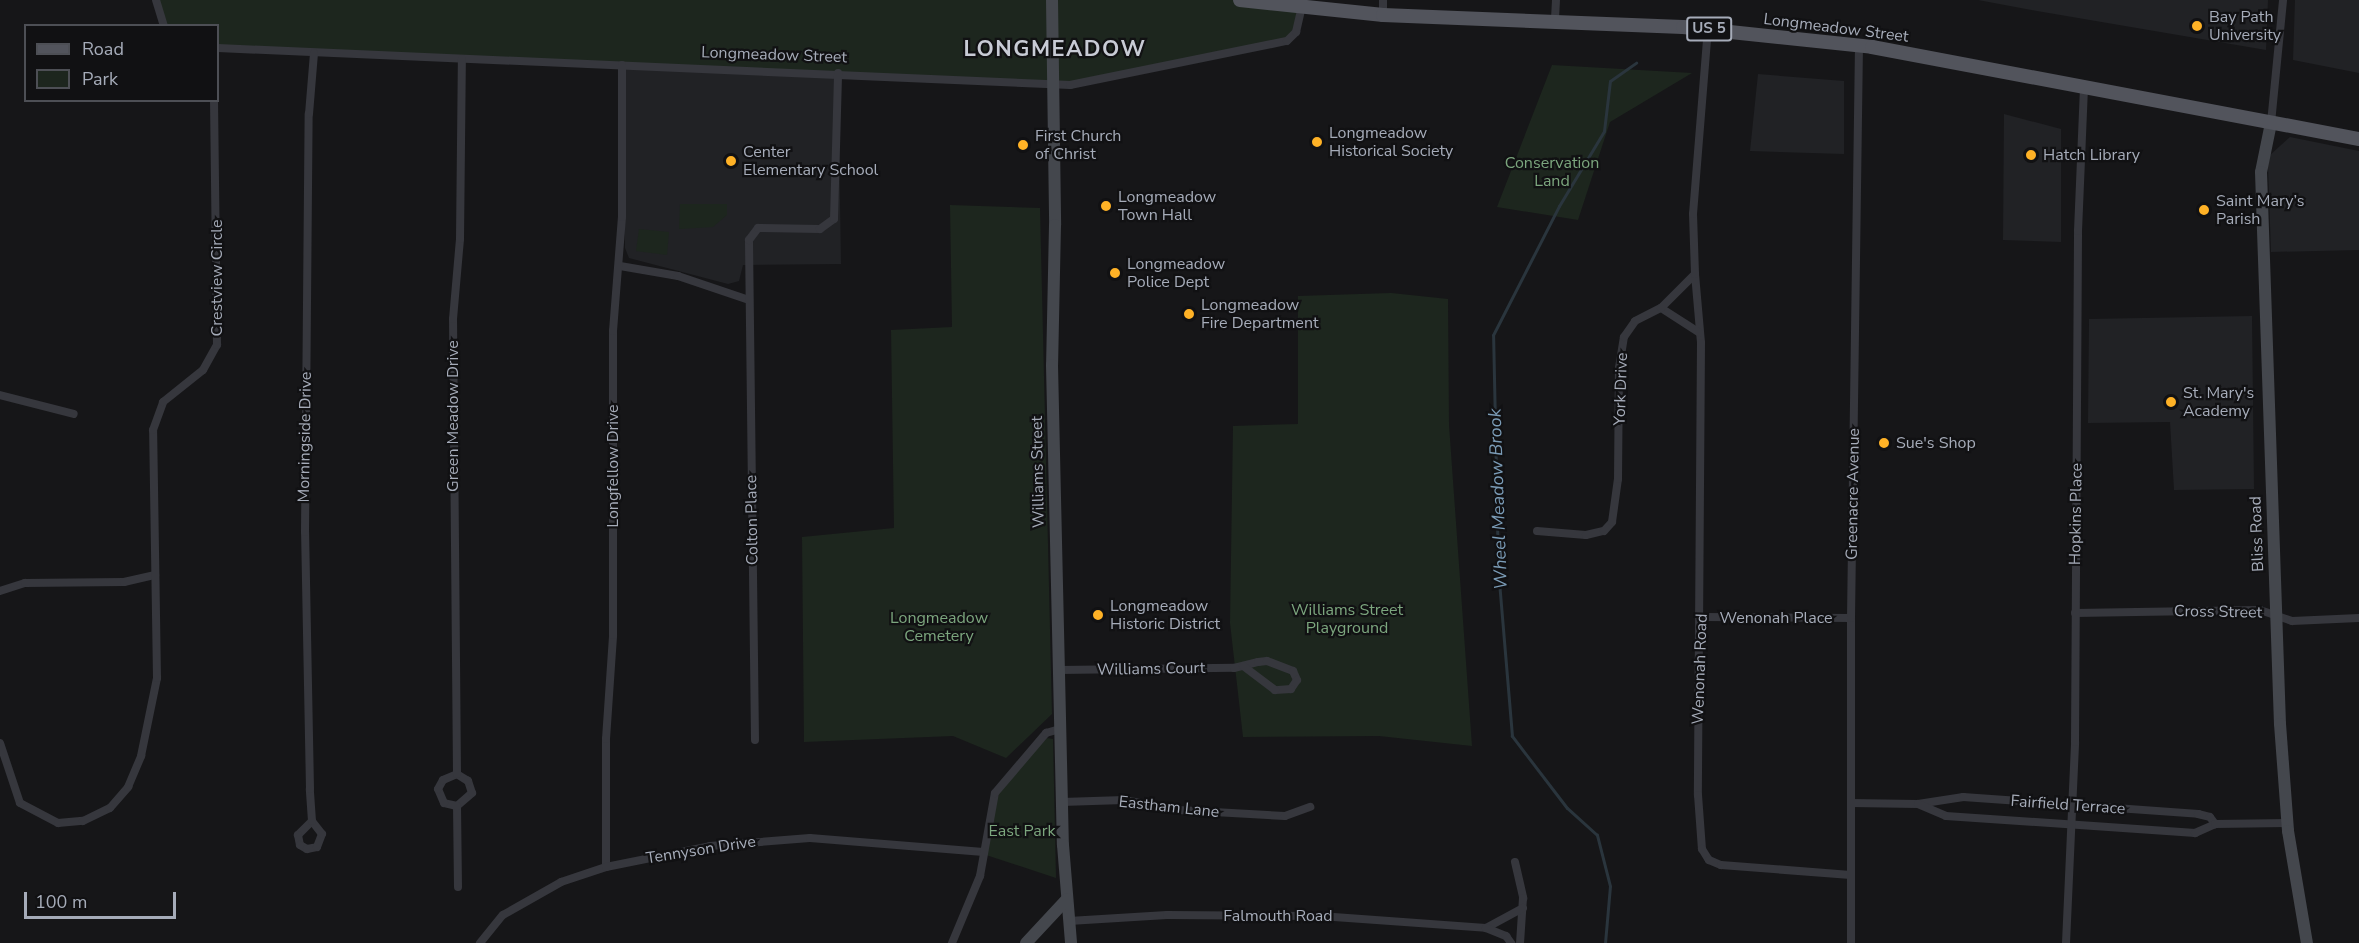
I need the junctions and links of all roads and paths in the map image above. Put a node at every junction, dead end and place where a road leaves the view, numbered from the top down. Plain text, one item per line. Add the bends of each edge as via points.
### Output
1 (156, 0) edge
2 (1052, 0) edge
3 (1240, 0) edge
4 (1383, 0) edge
5 (1556, 0) edge
6 (2283, 0) edge
7 (1302, 7) junction
8 (1383, 15) junction
9 (1556, 19) junction
10 (163, 24) edge
11 (1708, 29) junction
12 (1860, 46) junction
13 (219, 48) edge
14 (314, 52) junction
15 (462, 59) junction
16 (622, 65) junction
17 (838, 73) junction
18 (1053, 84) junction
19 (2084, 86) junction
20 (214, 102) edge
21 (2271, 123) junction
22 (2359, 139) edge
23 (620, 266) junction
24 (1695, 274) junction
25 (749, 300) junction
26 (1661, 308) junction
27 (1700, 333) junction
28 (0, 395) edge
29 (74, 414) dead end
30 (1537, 531) dead end
31 (155, 575) junction
32 (0, 591) edge
33 (2076, 613) junction
34 (2276, 615) junction
35 (1702, 617) junction
36 (1851, 618) junction
37 (2359, 618) edge
38 (1243, 666) junction
39 (1059, 670) junction
40 (1060, 729) junction
41 (755, 740) dead end
42 (0, 743) edge
43 (457, 774) junction
44 (1062, 802) junction
45 (1851, 803) junction
46 (1918, 804) junction
47 (457, 806) junction
48 (2074, 806) junction
49 (1310, 807) dead end
50 (312, 821) dead end
51 (2287, 823) junction
52 (2073, 824) junction
53 (2215, 824) junction
54 (983, 852) junction
55 (1515, 862) dead end
56 (606, 867) junction
57 (1851, 875) junction
58 (458, 887) dead end
59 (1067, 899) junction
60 (1523, 908) junction
61 (1069, 921) junction
62 (1486, 928) junction
63 (480, 943) edge
64 (952, 943) edge
65 (1026, 943) edge
66 (1071, 943) edge
67 (1511, 943) edge
68 (1520, 943) edge
69 (1851, 943) edge
70 (2066, 943) edge
71 (2307, 943) edge

1 - 10 street
2 - 18 main road, Williams Street
3 - 7 main road, Longmeadow Street / US 5
4 - 8 street
5 - 9 street
6 - 21 street
7 - 8 main road, Longmeadow Street / US 5
7 - 18 street, Longmeadow Street via 1296,32 1287,40 1090,81
8 - 9 main road, Longmeadow Street / US 5
9 - 11 main road, Longmeadow Street / US 5
11 - 12 main road, Longmeadow Street / US 5
11 - 24 street via 1693,214
12 - 19 main road, Longmeadow Street / US 5
12 - 36 street, Greenacre Avenue
13 - 14 street, Longmeadow Street
14 - 15 street, Longmeadow Street
14 - 50 street, Morningside Drive via 309,114 304,441
15 - 16 street, Longmeadow Street
15 - 43 street, Green Meadow Drive via 460,239 453,330
16 - 17 street, Longmeadow Street
16 - 23 street, Longfellow Drive
17 - 18 street, Longmeadow Street
17 - 25 street, Colton Place via 836,208 831,223 812,230 754,230 749,245
18 - 39 main road, Williams Street via 1052,347
19 - 21 main road, Longmeadow Street / US 5
19 - 33 street, Hopkins Place via 2078,220
20 - 31 street, Crestview Circle via 217,345 202,370 163,402 153,430
21 - 22 main road, Longmeadow Street / US 5
21 - 34 main road, Bliss Road via 2262,172
23 - 25 street via 678,276
23 - 56 street, Longfellow Drive via 614,331 613,635 606,739
24 - 26 street, York Drive
24 - 27 street, Wenonah Road
25 - 41 street, Colton Place
26 - 27 street
26 - 30 street, York Drive via 1635,321 1621,346 1618,479 1611,525 1600,533 1586,535
27 - 35 street, Wenonah Road
28 - 29 street
31 - 32 street via 124,582 26,583
31 - 42 street, Crestview Circle via 157,678 153,710 137,766 110,808 83,821 58,823 44,819 20,803
33 - 34 street, Cross Street via 2260,610
33 - 48 street, Hopkins Place
34 - 37 street, Cross Street via 2292,621
34 - 51 main road, Bliss Road
35 - 36 street, Wenonah Place
35 - 57 street, Wenonah Road via 1698,816 1705,855 1713,862 1729,866
36 - 45 street, Greenacre Avenue
38 - 38 street, Williams Court via 1267,661 1293,671 1297,680 1291,689 1275,690
38 - 39 street, Williams Court
39 - 40 main road, Williams Street
40 - 44 main road, Williams Street
40 - 54 street via 1046,733 998,787
43 - 47 street, Green Meadow Drive via 468,781 472,793
43 - 47 street via 443,780 438,789 444,803
44 - 49 street, Eastham Lane via 1125,801 1178,810 1285,816
44 - 59 main road, Williams Street
45 - 46 street, Fairfield Terrace
45 - 57 street, Greenacre Avenue
46 - 48 street, Fairfield Terrace via 1963,797
46 - 52 street, Fairfield Terrace via 1946,816
47 - 58 street, Green Meadow Drive
48 - 52 street, Hopkins Place
48 - 53 street, Fairfield Terrace via 2198,814 2210,817
51 - 53 street, Fairfield Terrace
51 - 71 main road, Bliss Road
52 - 53 street, Fairfield Terrace via 2195,833
52 - 70 street, Hopkins Place
54 - 56 street, Tennyson Drive via 785,838 710,846
54 - 64 street via 977,884
55 - 60 street
56 - 63 street, Tennyson Drive via 561,882 524,901 498,920
57 - 69 street, Greenacre Avenue
59 - 61 main road, Williams Street
59 - 65 main road
60 - 62 street
60 - 68 street
61 - 62 street, Falmouth Road via 1167,915 1320,916
61 - 66 main road, Williams Street
62 - 67 street, Falmouth Road via 1506,936

